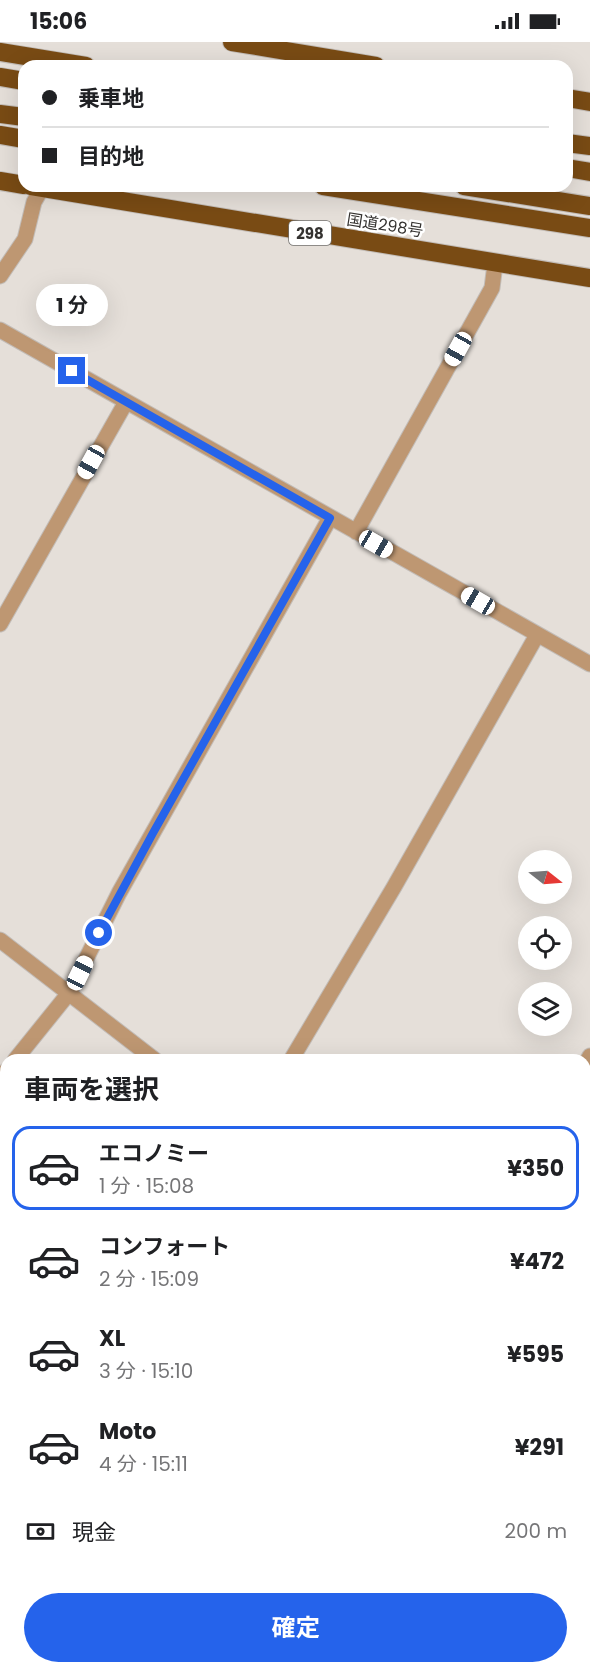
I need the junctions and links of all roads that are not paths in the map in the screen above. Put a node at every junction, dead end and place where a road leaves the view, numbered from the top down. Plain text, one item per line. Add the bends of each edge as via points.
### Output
1 (232, 42) edge
2 (0, 52) edge
3 (49, 60) edge
4 (340, 60) edge
5 (0, 77) edge
6 (18, 80) edge
7 (573, 99) edge
8 (590, 102) edge
9 (0, 114) edge
10 (18, 116) edge
11 (0, 135) edge
12 (18, 138) edge
13 (573, 144) edge
14 (590, 146) edge
15 (573, 169) edge
16 (590, 172) edge
17 (0, 181) edge
18 (18, 184) edge
19 (33, 192) edge
20 (68, 192) edge
21 (361, 192) edge
22 (502, 192) edge
23 (590, 206) edge
24 (590, 228) edge
25 (495, 264) junction
26 (0, 276) edge
27 (590, 278) edge
28 (0, 330) edge
29 (126, 402) junction
30 (330, 518) junction
31 (356, 532) junction
32 (0, 624) edge
33 (537, 635) junction
34 (590, 664) edge
35 (0, 940) edge
36 (69, 993) junction
37 (20, 1054) edge
38 (146, 1054) edge
39 (295, 1054) edge

1 - 4 highway
2 - 3 highway
5 - 6 highway
7 - 8 highway
9 - 10 highway
11 - 12 highway
13 - 14 highway
15 - 16 highway
17 - 18 highway, 国道298号 / 298
19 - 26 street via 25,239
20 - 25 highway, 国道298号 / 298
21 - 24 highway, 国道298号
22 - 23 highway
25 - 27 highway, 国道298号 / 298
25 - 31 street via 492,288
28 - 29 street
29 - 30 street
29 - 32 street
30 - 31 street
30 - 36 street via 119,893
31 - 33 street
33 - 34 street
33 - 39 street
35 - 36 street
36 - 37 street
36 - 38 street

